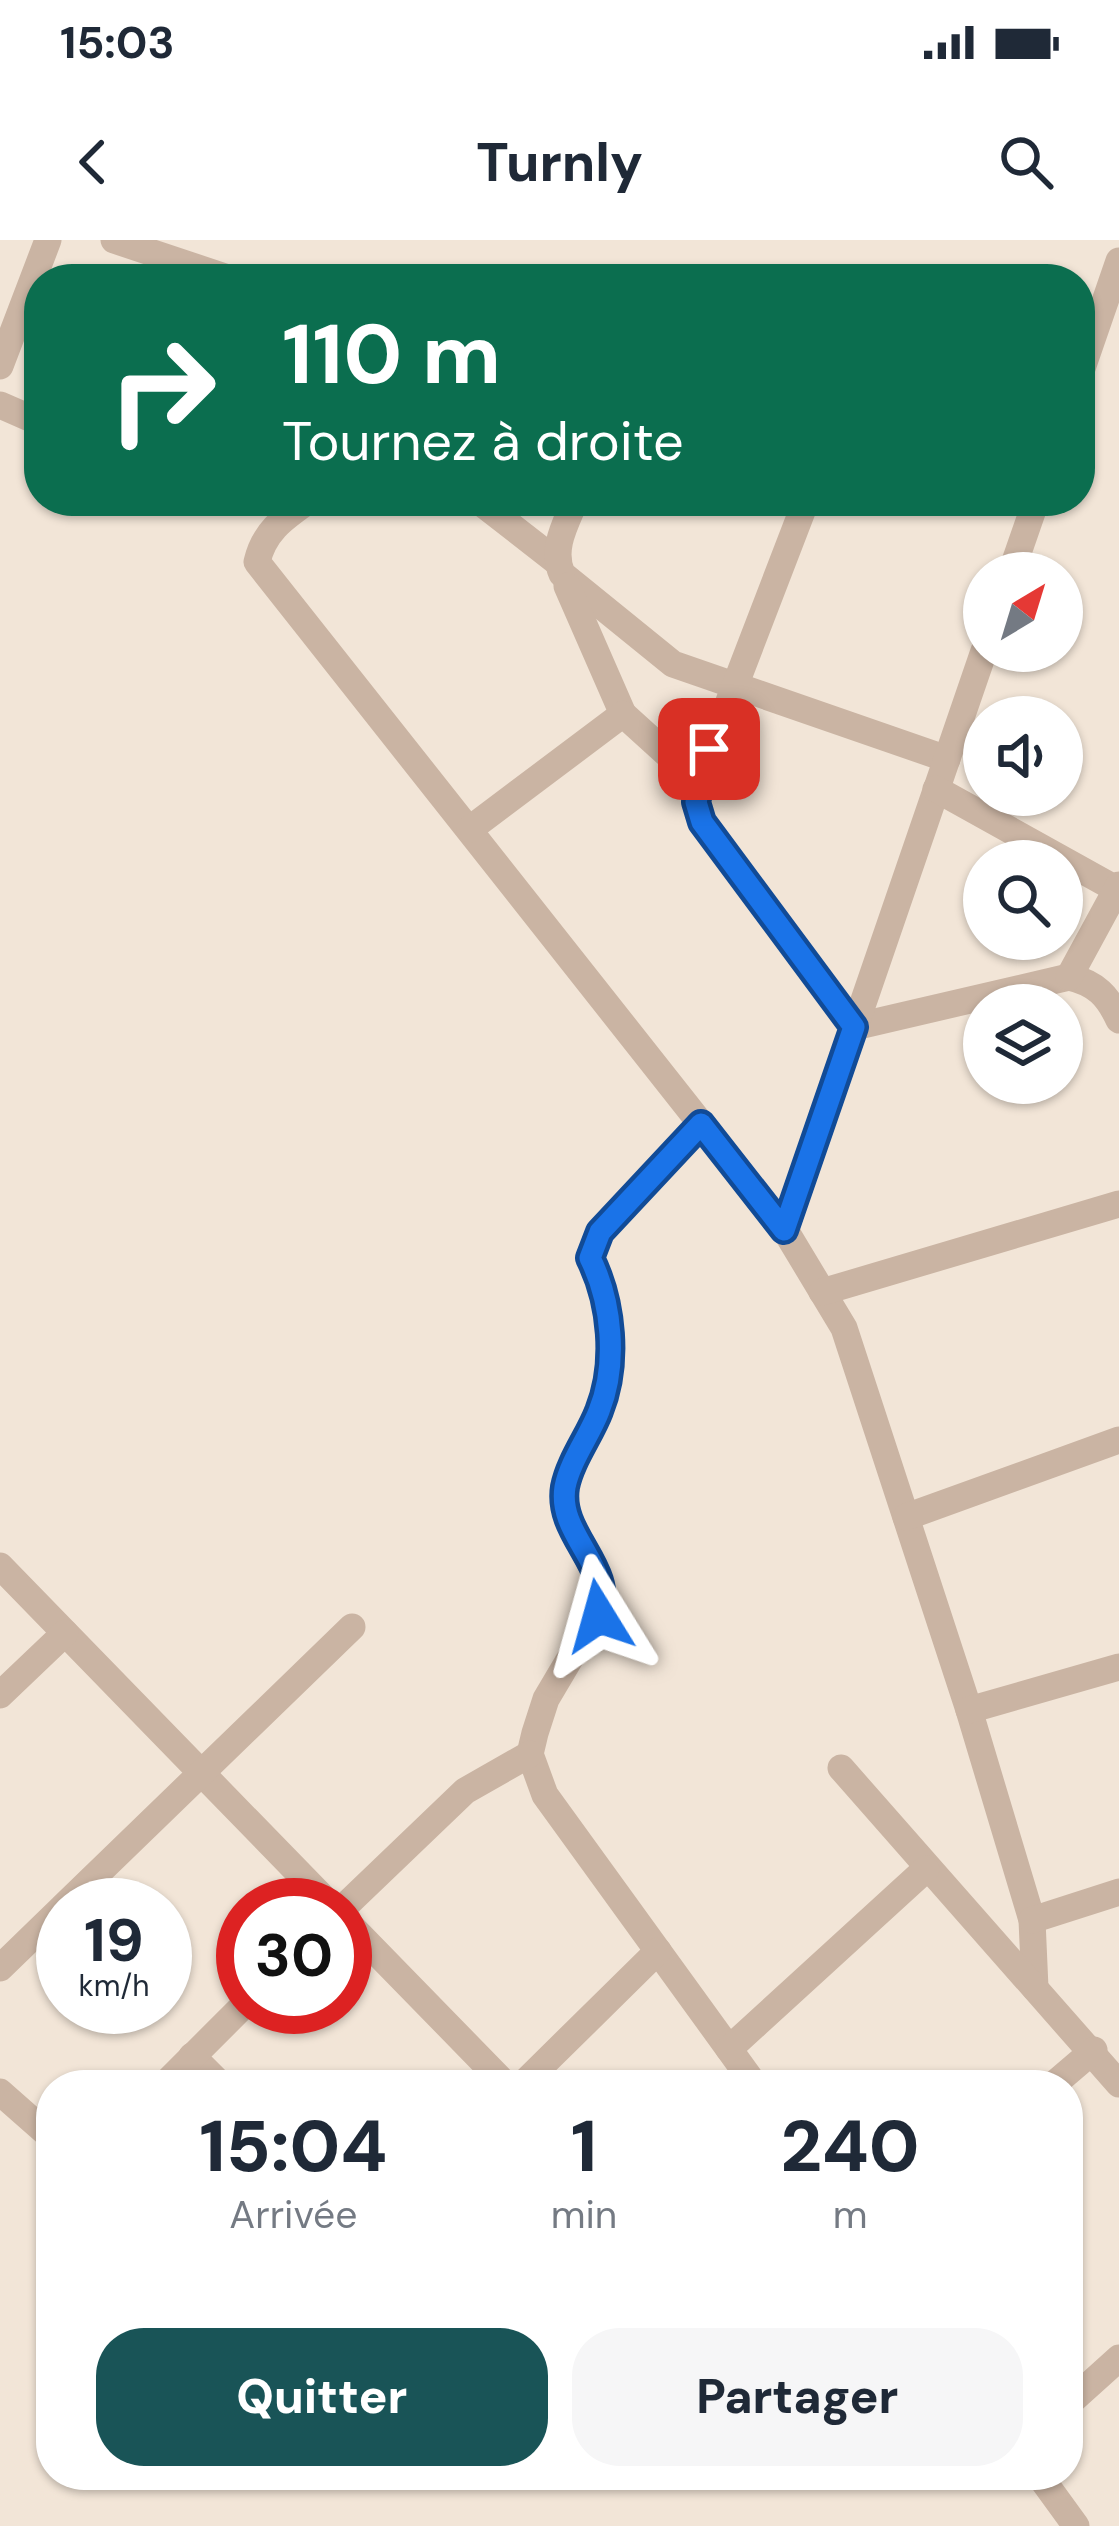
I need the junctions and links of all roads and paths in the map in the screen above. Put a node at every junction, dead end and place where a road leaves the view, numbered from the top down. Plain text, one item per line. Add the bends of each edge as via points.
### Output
1 (114, 240) edge
2 (1119, 261) edge
3 (186, 264) edge
4 (24, 303) edge
5 (1095, 331) edge
6 (0, 366) edge
7 (288, 516) edge
8 (497, 516) edge
9 (571, 516) edge
10 (800, 516) edge
11 (1031, 516) edge
12 (1018, 552) edge
13 (559, 567) junction
14 (977, 672) edge
15 (732, 684) junction
16 (623, 714) junction
17 (947, 758) junction
18 (698, 782) junction
19 (937, 789) junction
20 (470, 830) junction
21 (1118, 887) edge
22 (1070, 977) junction
23 (1119, 1020) edge
24 (854, 1027) junction
25 (701, 1124) junction
26 (1119, 1204) edge
27 (784, 1230) junction
28 (822, 1292) junction
29 (1119, 1440) edge
30 (907, 1517) junction
31 (0, 1566) edge
32 (352, 1628) dead end
33 (65, 1633) junction
34 (1119, 1667) edge
35 (0, 1695) edge
36 (969, 1710) junction
37 (530, 1754) junction
38 (841, 1768) dead end
39 (202, 1773) junction
40 (926, 1869) junction
41 (93, 1878) edge
42 (304, 1878) edge
43 (372, 1880) edge
44 (1119, 1892) edge
45 (1032, 1920) junction
46 (36, 1933) edge
47 (372, 1948) edge
48 (658, 1951) junction
49 (0, 1968) edge
50 (1035, 1988) junction
51 (216, 2032) edge
52 (729, 2049) junction
53 (1094, 2050) junction
54 (192, 2056) junction
55 (178, 2070) edge
56 (206, 2070) edge
57 (491, 2070) edge
58 (537, 2070) edge
59 (744, 2070) edge
60 (1071, 2070) edge
61 (1119, 2084) edge
62 (0, 2092) edge
63 (36, 2124) edge
64 (1119, 2358) edge
65 (1083, 2390) edge
66 (1050, 2490) edge
67 (1076, 2526) edge

1 - 3 street
2 - 5 street
4 - 6 street
7 - 20 street via 261,544 257,562
8 - 13 street
9 - 13 street
10 - 15 street
11 - 12 street
13 - 15 street via 673,664
13 - 16 street
14 - 17 street
15 - 17 street
15 - 18 street
16 - 18 street
16 - 20 street
17 - 19 street
18 - 24 street via 702,822
19 - 21 street
19 - 24 street
20 - 25 street
21 - 22 street
22 - 23 street via 1109,998
22 - 24 street
24 - 27 street
25 - 27 street
25 - 37 street via 600,1232 590,1258 604,1286 607,1368 602,1406 565,1486 567,1513 604,1601 546,1699
26 - 28 street
27 - 28 street
28 - 30 street via 844,1328
29 - 30 street
30 - 36 street
31 - 33 street
32 - 39 street
33 - 35 street
33 - 39 street
34 - 36 street
36 - 45 street
37 - 43 street via 465,1791
37 - 48 street via 545,1795
38 - 40 street
39 - 41 street
39 - 42 street
40 - 50 street
40 - 52 street
44 - 45 street
45 - 50 street
46 - 49 street
47 - 57 street
48 - 52 street
48 - 58 street
50 - 53 street
51 - 54 street
52 - 59 street
53 - 60 street
53 - 61 street
54 - 55 street
54 - 56 street
62 - 63 street
64 - 65 street
66 - 67 street

